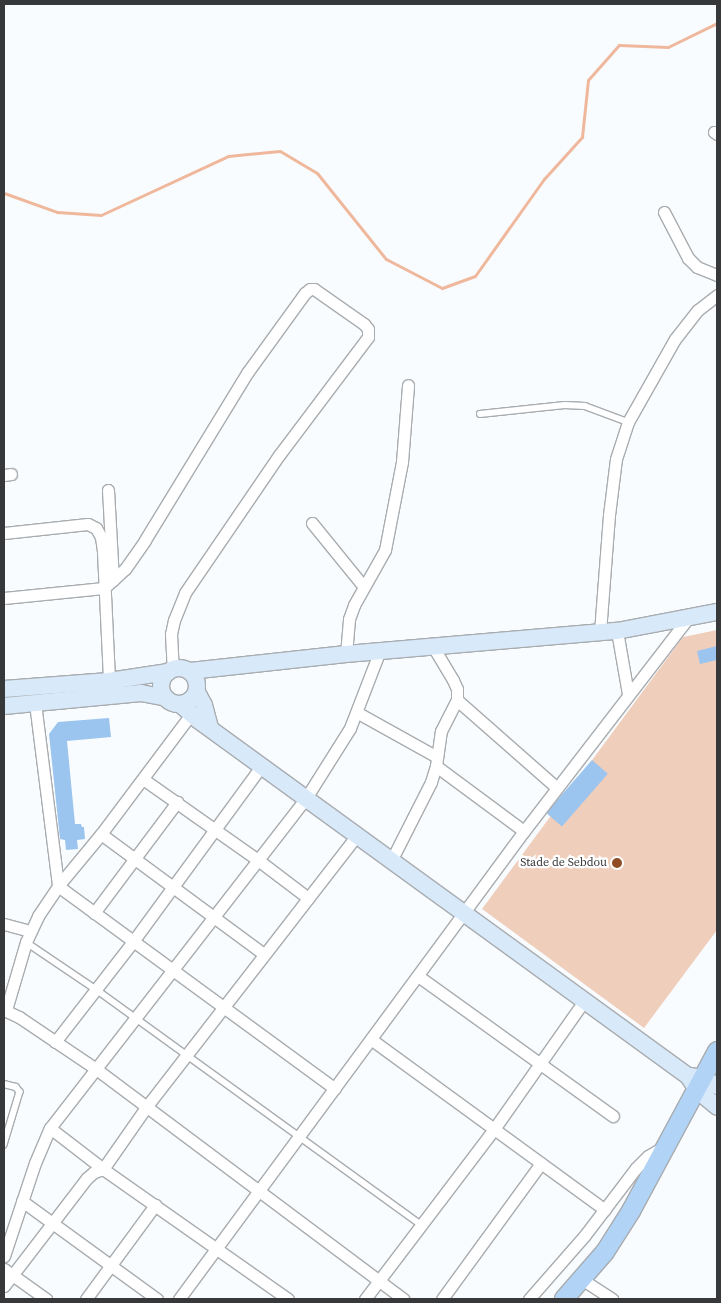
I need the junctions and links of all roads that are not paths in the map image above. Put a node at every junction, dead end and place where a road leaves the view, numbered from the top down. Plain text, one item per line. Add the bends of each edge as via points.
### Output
1 (664, 212) dead end
2 (717, 275) edge
3 (717, 294) edge
4 (408, 385) dead end
5 (480, 414) dead end
6 (628, 422) junction
7 (108, 490) dead end
8 (312, 523) dead end
9 (4, 533) edge
10 (108, 584) junction
11 (364, 588) junction
12 (4, 598) edge
13 (717, 612) edge
14 (687, 619) junction
15 (617, 631) junction
16 (600, 632) junction
17 (434, 648) junction
18 (379, 653) junction
19 (346, 654) junction
20 (215, 668) junction
21 (171, 671) junction
22 (190, 671) junction
23 (109, 681) junction
24 (197, 689) junction
25 (4, 690) edge
26 (628, 694) junction
27 (166, 698) junction
28 (457, 700) junction
29 (35, 703) junction
30 (4, 706) edge
31 (186, 709) junction
32 (358, 714) junction
33 (210, 727) junction
34 (437, 762) junction
35 (262, 765) junction
36 (143, 779) junction
37 (558, 788) junction
38 (306, 798) junction
39 (176, 802) junction
40 (215, 829) junction
41 (524, 831) junction
42 (101, 834) junction
43 (357, 835) junction
44 (134, 858) junction
45 (392, 859) junction
46 (258, 860) junction
47 (58, 886) junction
48 (173, 887) junction
49 (308, 898) junction
50 (466, 912) junction
51 (94, 913) junction
52 (214, 917) junction
53 (4, 924) edge
54 (28, 936) junction
55 (134, 940) junction
56 (264, 954) junction
57 (174, 970) junction
58 (418, 976) junction
59 (97, 990) junction
60 (584, 1001) junction
61 (224, 1007) junction
62 (5, 1010) edge
63 (136, 1018) junction
64 (372, 1040) junction
65 (55, 1042) junction
66 (717, 1050) edge
67 (186, 1055) junction
68 (539, 1063) junction
69 (96, 1069) junction
70 (701, 1083) edge
71 (4, 1084) edge
72 (335, 1089) junction
73 (146, 1106) junction
74 (717, 1107) edge
75 (613, 1116) dead end
76 (50, 1128) junction
77 (494, 1129) junction
78 (298, 1136) junction
79 (668, 1145) junction
80 (4, 1146) edge
81 (541, 1164) junction
82 (103, 1169) junction
83 (258, 1190) junction
84 (22, 1201) junction
85 (155, 1205) junction
86 (605, 1210) junction
87 (54, 1223) junction
88 (420, 1224) junction
89 (217, 1247) junction
90 (4, 1256) edge
91 (111, 1266) junction
92 (9, 1272) edge
93 (583, 1280) junction
94 (379, 1281) junction
95 (4, 1286) edge
96 (46, 1299) edge
97 (86, 1299) edge
98 (157, 1299) edge
99 (179, 1299) edge
100 (288, 1299) edge
101 (365, 1299) edge
102 (403, 1299) edge
103 (442, 1299) edge
104 (529, 1299) edge
105 (564, 1299) edge
106 (612, 1299) edge

1 - 2 street via 688,258 697,267
3 - 6 street via 698,310 675,339
4 - 11 street via 402,462 385,550
5 - 6 lane via 585,406
6 - 16 street via 616,459
7 - 10 street
8 - 11 street
9 - 10 street via 93,526 101,537
10 - 12 street
10 - 21 street via 129,563 149,534 246,373 308,290 314,289 364,324 369,334 365,343 279,455 185,593 171,634
10 - 23 street
11 - 19 street via 349,619
13 - 14 main road
14 - 15 main road
14 - 26 street
15 - 16 main road
15 - 26 street
16 - 17 main road
17 - 18 main road
17 - 28 street via 457,689
18 - 19 main road
18 - 32 street
19 - 20 main road
20 - 22 main road
20 - 24 main road
21 - 22 main road
21 - 23 main road
21 - 27 main road via 164,676 161,688
22 - 24 main road
23 - 25 main road
24 - 31 main road
24 - 33 main road
26 - 37 street
27 - 29 main road via 141,693
27 - 31 main road
28 - 34 street via 441,730
28 - 37 street
29 - 30 main road
29 - 47 street
31 - 33 main road
31 - 36 street
32 - 34 street
32 - 38 street
33 - 35 main road
34 - 41 street
34 - 45 street via 424,797
35 - 38 main road
35 - 40 street
36 - 39 street
36 - 42 street
37 - 41 street
38 - 43 main road
38 - 46 street
39 - 40 street
39 - 44 street
40 - 46 street
40 - 48 street
41 - 50 street
42 - 44 street
42 - 47 street
43 - 45 main road
43 - 49 street
44 - 48 street
44 - 51 street
45 - 50 main road
46 - 49 street
46 - 52 street
47 - 51 street
47 - 54 street
48 - 52 street
48 - 55 street
49 - 56 street
50 - 58 street
50 - 60 main road
51 - 55 street
52 - 56 street
52 - 57 street
53 - 54 street
54 - 59 lane
54 - 62 street
55 - 57 street
55 - 59 street
56 - 61 street
57 - 61 street
57 - 63 street
58 - 64 street
58 - 68 street
59 - 63 lane
59 - 65 street
60 - 68 street
60 - 70 main road
61 - 67 street
61 - 72 street
62 - 65 street
63 - 67 lane
63 - 69 street
64 - 72 street
64 - 77 street
65 - 69 street
66 - 70 main road
67 - 73 street
67 - 78 lane
68 - 75 street
68 - 77 street
69 - 73 street
69 - 76 street
70 - 74 main road
70 - 79 main road
71 - 80 lane via 20,1092
72 - 78 street
73 - 82 street
73 - 83 street
76 - 82 street
76 - 84 street
77 - 81 street
77 - 88 street
78 - 83 street
78 - 88 lane
79 - 86 street via 648,1156 636,1168
79 - 93 main road via 631,1211
81 - 86 street
81 - 103 street
82 - 85 street
82 - 87 street via 87,1178
83 - 89 street
83 - 94 street
84 - 87 street
84 - 90 street
85 - 89 street
85 - 91 street
86 - 104 street
87 - 91 street
87 - 92 street
88 - 94 street
89 - 99 street
89 - 100 street
91 - 97 street
91 - 98 street
92 - 95 street
92 - 96 street
93 - 105 main road
93 - 106 street
94 - 101 street
94 - 102 street

